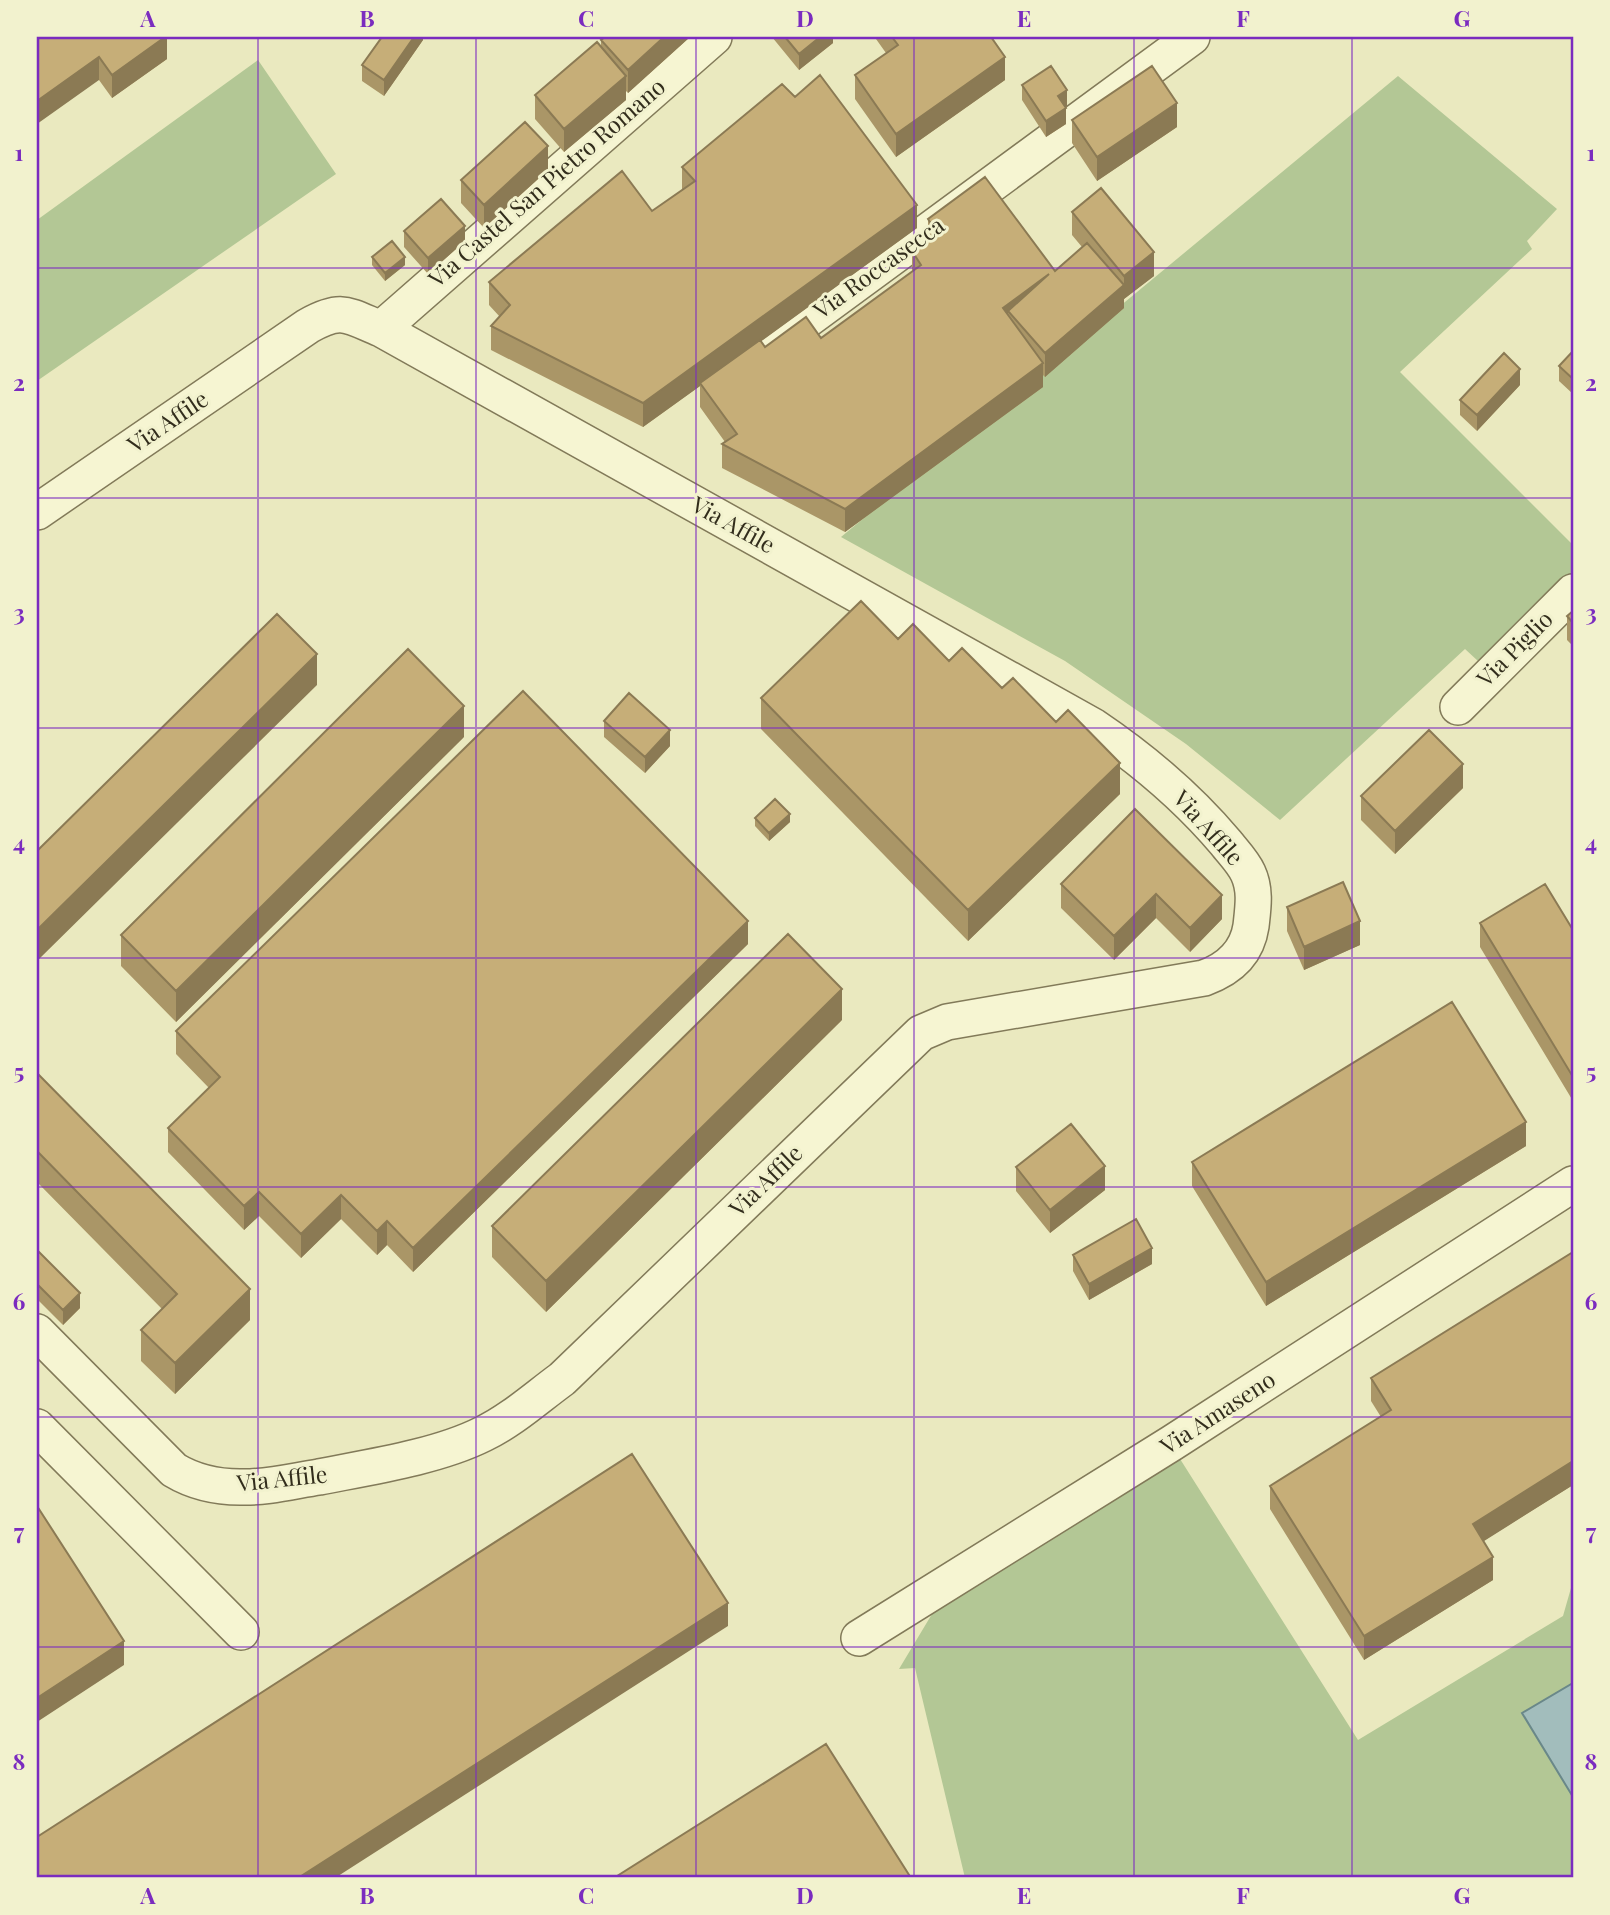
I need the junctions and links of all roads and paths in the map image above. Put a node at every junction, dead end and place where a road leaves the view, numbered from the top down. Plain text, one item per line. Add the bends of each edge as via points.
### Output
1 (714, 37) edge
2 (1192, 37) edge
3 (381, 329) junction
4 (746, 366) edge
5 (37, 512) edge
6 (1573, 592) edge
7 (1458, 707) dead end
8 (1573, 1184) edge
9 (37, 1332) edge
10 (37, 1427) edge
11 (242, 1632) dead end
12 (859, 1638) dead end

1 - 3 street, Via Castel San Pietro Romano
2 - 4 street, Via Roccasecca
3 - 5 street, Via Affile via 346,314 327,315
3 - 9 street, Via Affile via 1112,739 1181,796 1242,863 1253,891 1249,937 1230,964 1204,978 947,1022 921,1033 562,1379 509,1419 451,1447 274,1485 239,1487 191,1480 174,1470
6 - 7 street, Via Piglio
8 - 12 street, Via Amaseno
10 - 11 street

